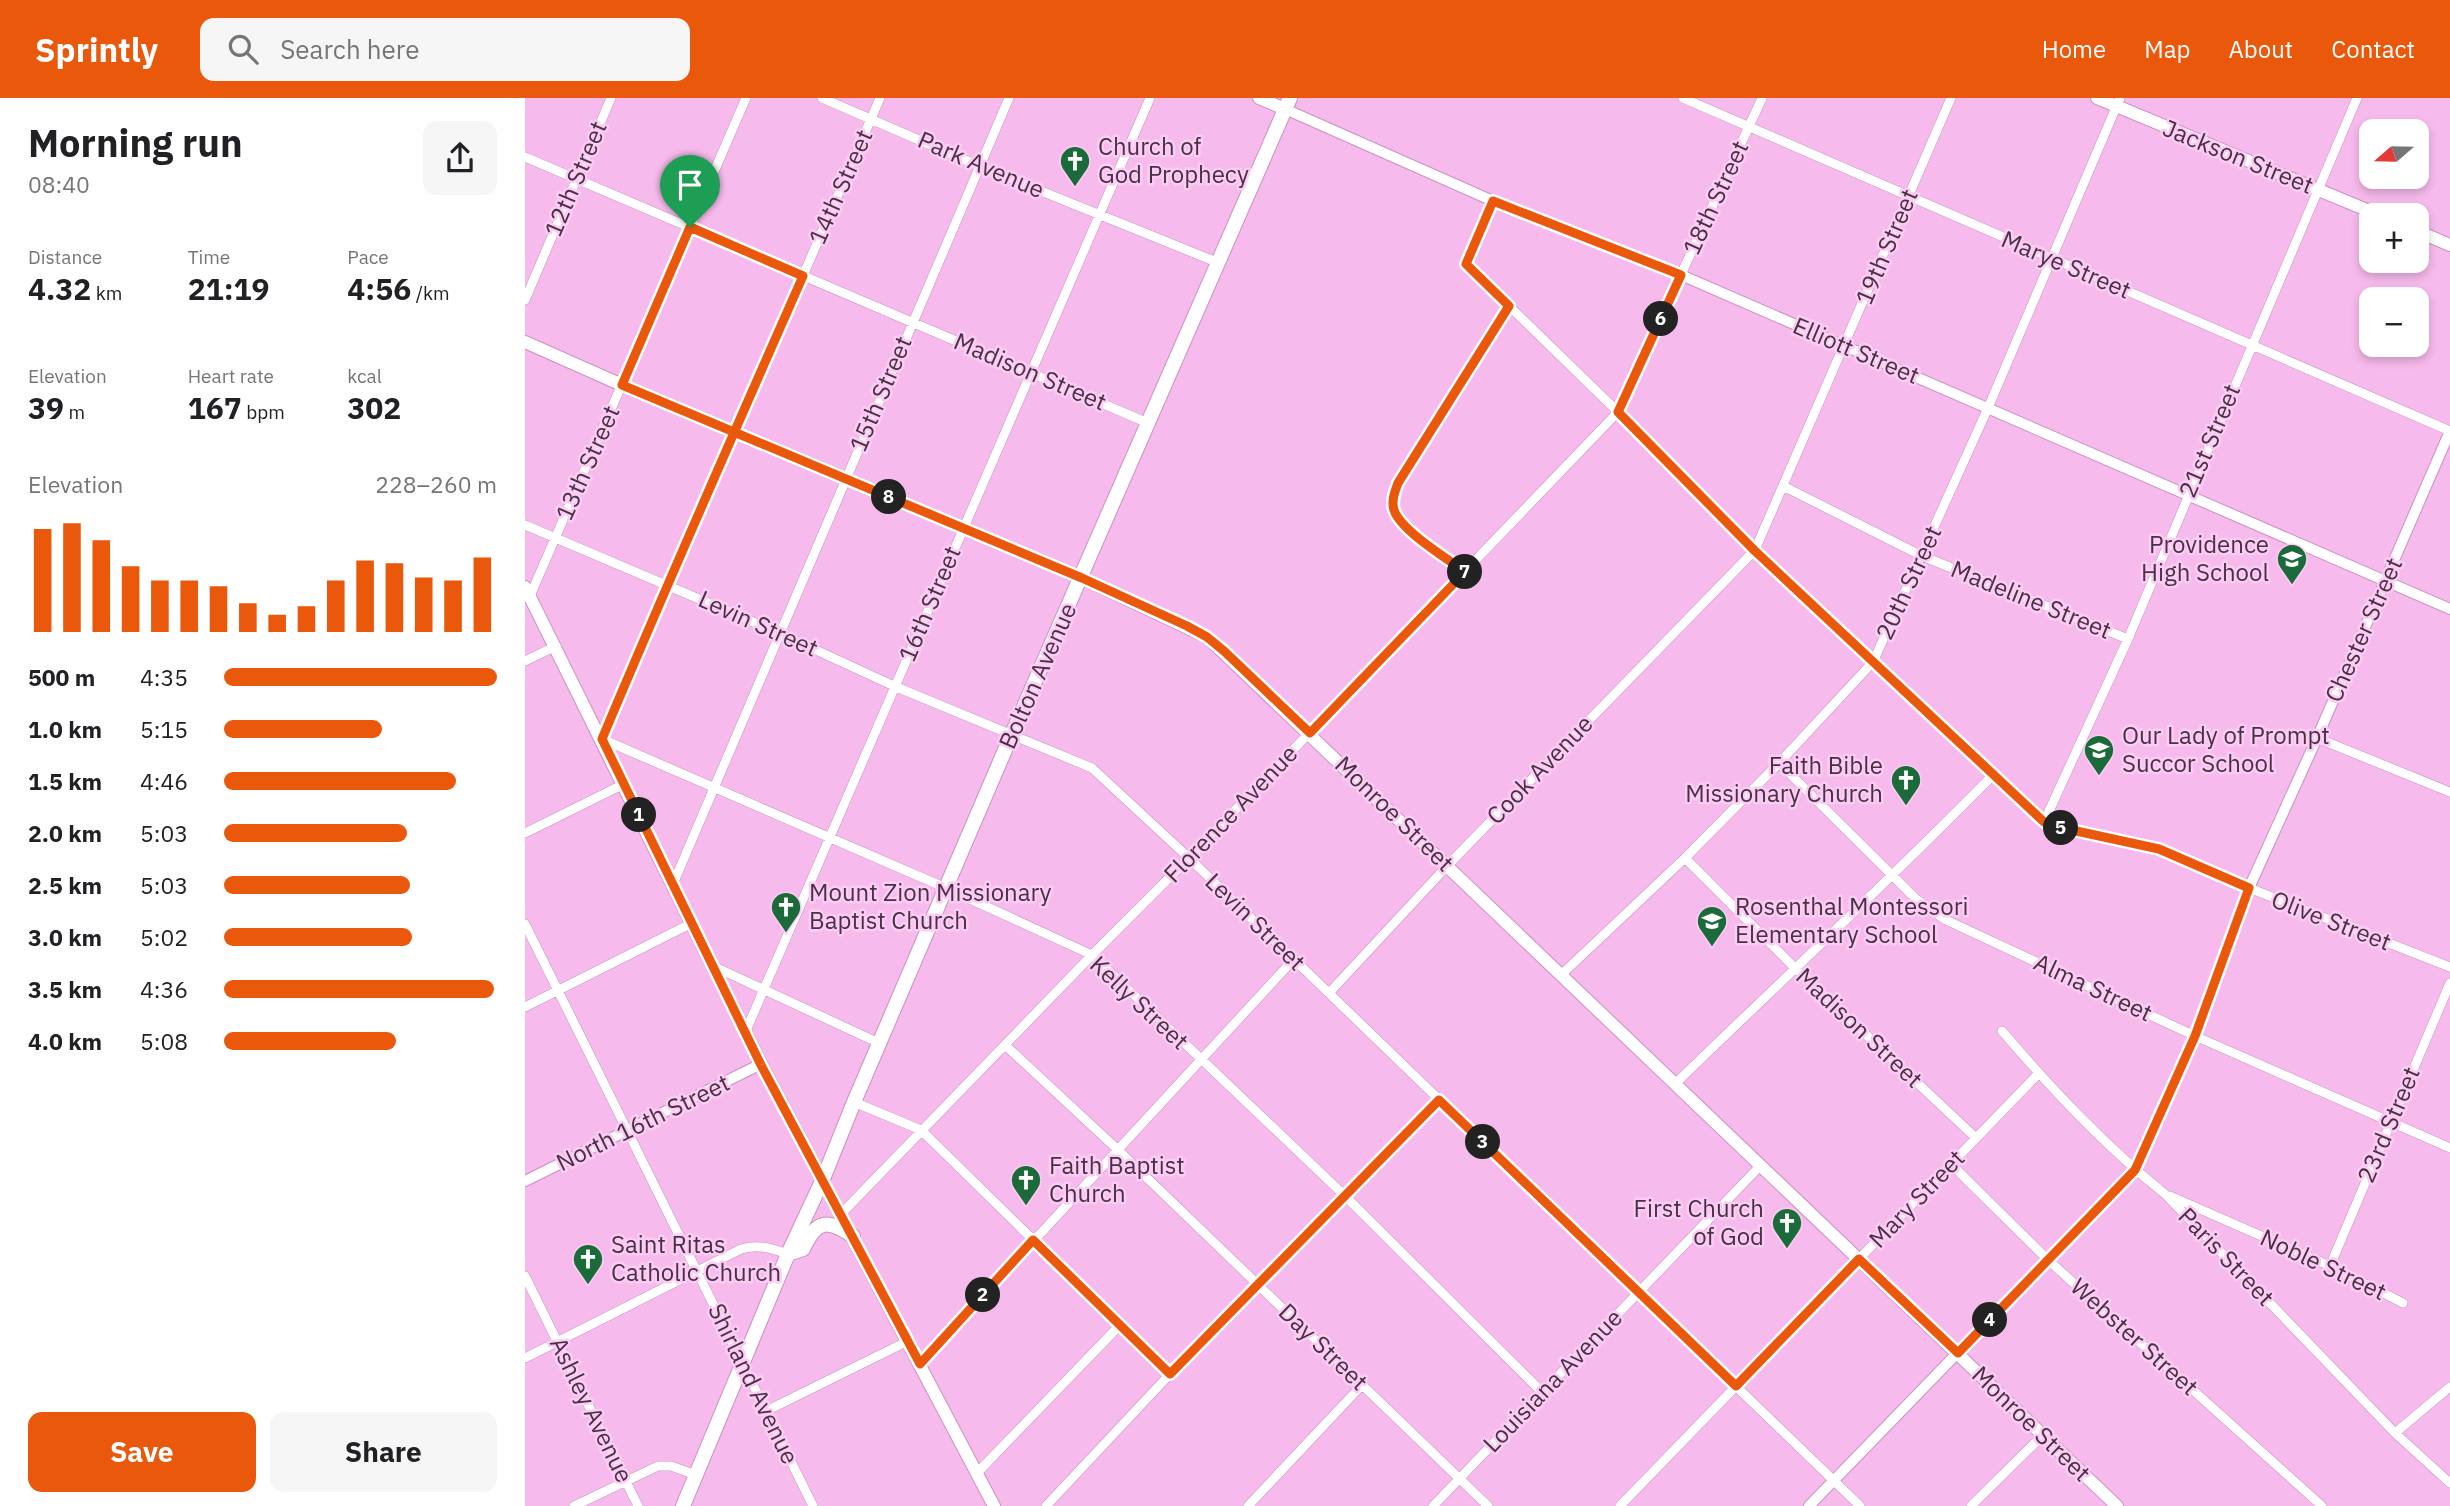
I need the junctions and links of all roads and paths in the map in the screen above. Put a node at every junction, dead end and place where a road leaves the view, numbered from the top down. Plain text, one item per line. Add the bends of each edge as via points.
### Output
1 (611, 98) edge
2 (745, 98) edge
3 (822, 98) edge
4 (880, 98) edge
5 (1009, 98) edge
6 (1150, 98) edge
7 (1259, 98) edge
8 (1683, 98) edge
9 (1762, 98) edge
10 (1951, 98) edge
11 (2097, 98) edge
12 (2357, 98) edge
13 (2118, 103) edge
14 (1287, 104) edge
15 (872, 118) junction
16 (1749, 127) junction
17 (525, 157) edge
18 (979, 166) junction
19 (576, 178) junction
20 (2320, 190) junction
21 (1908, 198) junction
22 (1493, 201) junction
23 (2359, 207) edge
24 (1100, 214) junction
25 (690, 227) junction
26 (2429, 236) edge
27 (2450, 245) edge
28 (2051, 258) junction
29 (1219, 263) junction
30 (1681, 275) junction
31 (803, 276) junction
32 (525, 300) edge
33 (1509, 306) junction
34 (912, 323) junction
35 (525, 342) edge
36 (2251, 344) junction
37 (1844, 346) junction
38 (1031, 371) junction
39 (622, 385) junction
40 (1988, 408) junction
41 (1618, 412) junction
42 (1148, 423) junction
43 (735, 431) junction
44 (2450, 431) edge
45 (845, 478) junction
46 (1783, 486) junction
47 (2188, 494) junction
48 (525, 524) edge
49 (963, 528) junction
50 (555, 537) junction
51 (1755, 551) junction
52 (1922, 556) junction
53 (1465, 572) junction
54 (1082, 578) junction
55 (2385, 583) junction
56 (668, 585) junction
57 (528, 592) edge
58 (2450, 609) edge
59 (779, 633) junction
60 (2128, 639) junction
61 (556, 646) junction
62 (525, 661) edge
63 (1873, 662) junction
64 (894, 686) junction
65 (1310, 733) junction
66 (1011, 736) junction
67 (2317, 738) junction
68 (602, 739) junction
69 (1779, 763) junction
70 (1993, 775) junction
71 (624, 784) junction
72 (713, 788) junction
73 (2450, 792) edge
74 (2044, 822) junction
75 (525, 833) edge
76 (828, 838) junction
77 (1189, 858) junction
78 (1685, 858) junction
79 (1448, 865) junction
80 (1893, 876) junction
81 (673, 884) junction
82 (946, 888) junction
83 (2249, 888) junction
84 (692, 923) junction
85 (525, 924) edge
86 (1092, 955) junction
87 (1294, 959) junction
88 (713, 967) junction
89 (2450, 967) edge
90 (1795, 968) junction
91 (1562, 974) junction
92 (2450, 984) edge
93 (558, 990) junction
94 (762, 990) junction
95 (1328, 993) junction
96 (525, 1007) edge
97 (2002, 1031) dead end
98 (745, 1033) junction
99 (2195, 1036) junction
100 (881, 1044) junction
101 (1005, 1045) junction
102 (1201, 1060) junction
103 (761, 1065) junction
104 (2039, 1073) junction
105 (1676, 1083) junction
106 (1439, 1100) junction
107 (854, 1102) junction
108 (2390, 1122) junction
109 (921, 1130) junction
110 (627, 1131) junction
111 (1976, 1138) junction
112 (2450, 1148) edge
113 (1117, 1149) junction
114 (1951, 1164) junction
115 (1761, 1165) junction
116 (2135, 1170) junction
117 (823, 1179) junction
118 (525, 1181) edge
119 (2165, 1194) junction
120 (1345, 1196) junction
121 (841, 1214) junction
122 (853, 1236) junction
123 (1033, 1240) junction
124 (788, 1254) junction
125 (1859, 1259) junction
126 (2048, 1260) junction
127 (2330, 1266) junction
128 (697, 1271) junction
129 (525, 1276) edge
130 (1259, 1286) junction
131 (1638, 1292) junction
132 (2403, 1303) dead end
133 (1120, 1325) junction
134 (908, 1341) junction
135 (558, 1342) junction
136 (1958, 1353) junction
137 (525, 1358) edge
138 (742, 1364) junction
139 (920, 1364) junction
140 (1170, 1374) junction
141 (1362, 1385) junction
142 (1736, 1386) junction
143 (2450, 1387) edge
144 (1542, 1392) junction
145 (766, 1411) junction
146 (2395, 1433) junction
147 (2043, 1435) junction
148 (977, 1473) junction
149 (696, 1475) junction
150 (1459, 1478) junction
151 (626, 1480) junction
152 (1834, 1480) junction
153 (2450, 1483) edge
154 (574, 1506) edge
155 (638, 1506) edge
156 (683, 1506) edge
157 (813, 1506) edge
158 (994, 1506) edge
159 (1046, 1506) edge
160 (1248, 1506) edge
161 (1433, 1506) edge
162 (1488, 1506) edge
163 (1620, 1506) edge
164 (1808, 1506) edge
165 (1860, 1506) edge
166 (1971, 1506) edge
167 (2117, 1506) edge
168 (2322, 1506) edge

1 - 19 street, 12th Street
2 - 25 street, 13th Street
3 - 15 street, Park Avenue
4 - 15 street, 14th Street
5 - 18 street, 15th Street
6 - 24 street, 16th Street
7 - 14 main road, Elliott Street
8 - 16 street, Marye Street
9 - 16 street, 18th Street
10 - 21 street, 19th Street
11 - 13 main road, Jackson Street
12 - 20 street, 21st Street
13 - 20 main road, Jackson Street
13 - 28 street, 20th Street
14 - 22 street, Elliott Street
14 - 29 main road, Bolton Avenue
15 - 18 street, Park Avenue
15 - 31 street, 14th Street
16 - 21 street, Marye Street
16 - 30 street, 18th Street
17 - 19 street, Madison Street
18 - 24 street, Park Avenue
18 - 34 street, 15th Street
19 - 25 street, Madison Street
19 - 32 street, 12th Street
20 - 23 main road, Jackson Street
20 - 36 street, 21st Street
21 - 28 street, Marye Street
21 - 37 street, 19th Street
22 - 30 street, Elliott Street
22 - 33 street, Olive Street via 1466,264
24 - 29 street, Park Avenue
24 - 38 street, 16th Street
25 - 31 street, Madison Street
25 - 39 street, 13th Street
26 - 27 main road
28 - 36 street, Marye Street
28 - 40 street, 20th Street
29 - 42 main road, Bolton Avenue
30 - 37 street, Elliott Street
30 - 41 street, 18th Street
31 - 34 street, Madison Street
31 - 43 street, 14th Street
33 - 41 street, Olive Street
33 - 53 street via 1393,497 1403,525
34 - 38 street, Madison Street
34 - 45 street, 15th Street
35 - 39 main road, Monroe Street
36 - 44 street, Marye Street
36 - 47 street, 21st Street
37 - 40 street, Elliott Street
37 - 46 street, 19th Street
38 - 42 street, Madison Street
38 - 49 street, 16th Street
39 - 43 main road, Monroe Street
39 - 50 street, 13th Street
40 - 47 street, Elliott Street
40 - 52 street, 20th Street
41 - 51 street, Olive Street
41 - 53 street, Florence Avenue
42 - 54 main road, Bolton Avenue
43 - 45 main road, Monroe Street
43 - 56 street, 14th Street
44 - 55 street, Chester Street
45 - 49 main road, Monroe Street
45 - 59 street, 15th Street
46 - 51 street, 19th Street
46 - 52 street, Madeline Street
47 - 55 street, Elliott Street
47 - 60 street, 21st Street
48 - 50 street, Levin Street
49 - 54 main road, Monroe Street
49 - 64 street, 16th Street
50 - 56 street, Levin Street
50 - 57 street, 13th Street
51 - 63 street, Olive Street
51 - 79 street, Cook Avenue
52 - 60 street, Madeline Street
52 - 63 street, 20th Street
53 - 65 street, Florence Avenue
54 - 65 main road, Monroe Street via 1207,637
54 - 66 main road, Bolton Avenue
55 - 58 street, Elliott Street
55 - 67 street, Chester Street
56 - 59 street, Levin Street
56 - 68 street, 14th Street
57 - 61 main road
59 - 64 street, Levin Street
59 - 72 street, 15th Street
60 - 74 street, 21st Street
61 - 62 street
61 - 68 main road
63 - 69 street, 20th Street
63 - 70 street, Olive Street
64 - 66 street, Levin Street
64 - 76 street, 16th Street
65 - 77 street, Florence Avenue
65 - 79 main road, Monroe Street
66 - 77 street, Levin Street via 1092,768
66 - 82 main road, Bolton Avenue
67 - 73 street
67 - 83 street, Chester Street
68 - 71 main road
68 - 72 street, Kelly Street
69 - 78 street, 20th Street
69 - 80 street, Alma Street
70 - 74 street, Olive Street
70 - 80 street
71 - 75 street
71 - 81 main road
72 - 76 street, Kelly Street
72 - 81 street, 15th Street
74 - 83 street, Olive Street via 2159,849
76 - 82 street, Kelly Street
76 - 94 street, 16th Street
77 - 86 street, Florence Avenue
77 - 87 street, Levin Street
78 - 90 street, Madison Street
78 - 91 street, 20th Street
79 - 91 main road, Monroe Street
79 - 95 street, Cook Avenue
80 - 90 street
80 - 99 street, Alma Street via 1946,920
81 - 84 main road
82 - 86 street, Kelly Street
82 - 100 main road, Bolton Avenue
83 - 89 street, Olive Street
83 - 99 street, Chester Street
84 - 88 main road
84 - 93 street
85 - 93 street, Shirland Avenue
86 - 101 street, Florence Avenue
86 - 102 street, Kelly Street
87 - 95 street, Levin Street
87 - 102 street
88 - 94 street
88 - 98 main road
90 - 105 street
90 - 111 street, Madison Street
91 - 105 main road, Monroe Street
92 - 108 street, 23rd Street
93 - 96 street
93 - 110 street, Shirland Avenue
94 - 98 street, 16th Street
94 - 100 street
95 - 106 street, Levin Street
97 - 104 street, Paris Street
98 - 103 main road
99 - 108 street, Alma Street
99 - 116 street, Chester Street
100 - 107 main road, Bolton Avenue
101 - 109 street, Florence Avenue
101 - 113 street, Day Street
102 - 113 street
102 - 120 street, Kelly Street
103 - 110 street, North 16th Street
103 - 117 main road
104 - 111 street, Mary Street
104 - 116 street, Paris Street
105 - 115 main road, Monroe Street
106 - 120 street
106 - 131 street, Levin Street
107 - 109 street
107 - 117 main road, Bolton Avenue
108 - 112 street, Alma Street
108 - 127 street, 23rd Street
109 - 121 street, Florence Avenue
109 - 123 street
110 - 118 street, North 16th Street
110 - 128 street, Shirland Avenue
111 - 114 street, Mary Street
113 - 123 street
113 - 130 street, Day Street
114 - 125 street, Mary Street
114 - 126 street, Webster Street
115 - 125 main road, Monroe Street
115 - 131 street, Louisiana Avenue
116 - 119 street, Paris Street
116 - 126 street, Chester Street
117 - 121 main road
117 - 124 main road, Bolton Avenue
119 - 127 street, Noble Street
119 - 146 street, Paris Street
120 - 130 street
120 - 144 street, Kelly Street
121 - 122 main road
122 - 124 main road via 827,1223 812,1232 803,1249
122 - 134 main road
123 - 133 street
123 - 139 street
124 - 128 street via 753,1246
124 - 138 main road, Bolton Avenue
125 - 136 main road, Monroe Street
125 - 142 street, Mary Street
126 - 136 street, Chester Street
126 - 168 street, Webster Street
127 - 132 street, Noble Street
128 - 135 street
128 - 138 street, Shirland Avenue
129 - 135 street, Ashley Avenue
130 - 140 street
130 - 141 street, Day Street
131 - 142 street, Levin Street
131 - 144 street, Louisiana Avenue
133 - 140 street
133 - 148 street
134 - 139 main road
134 - 145 street
135 - 137 street
135 - 151 street, Ashley Avenue
136 - 147 main road, Monroe Street
136 - 152 street, Chester Street
138 - 145 street, Shirland Avenue
138 - 149 main road, Bolton Avenue
139 - 148 main road
140 - 159 street
141 - 150 street, Day Street
141 - 160 street
142 - 152 street, Levin Street
142 - 163 street, Mary Street
143 - 146 street
144 - 150 street, Louisiana Avenue
145 - 157 street, Shirland Avenue
146 - 153 street, Paris Street
147 - 166 street
147 - 167 main road, Monroe Street
148 - 158 main road
149 - 151 street via 664,1466
149 - 156 main road, Bolton Avenue
150 - 161 street, Louisiana Avenue
150 - 162 street, Day Street
151 - 154 street
151 - 155 street, Ashley Avenue
152 - 164 street, Chester Street
152 - 165 street, Levin Street

